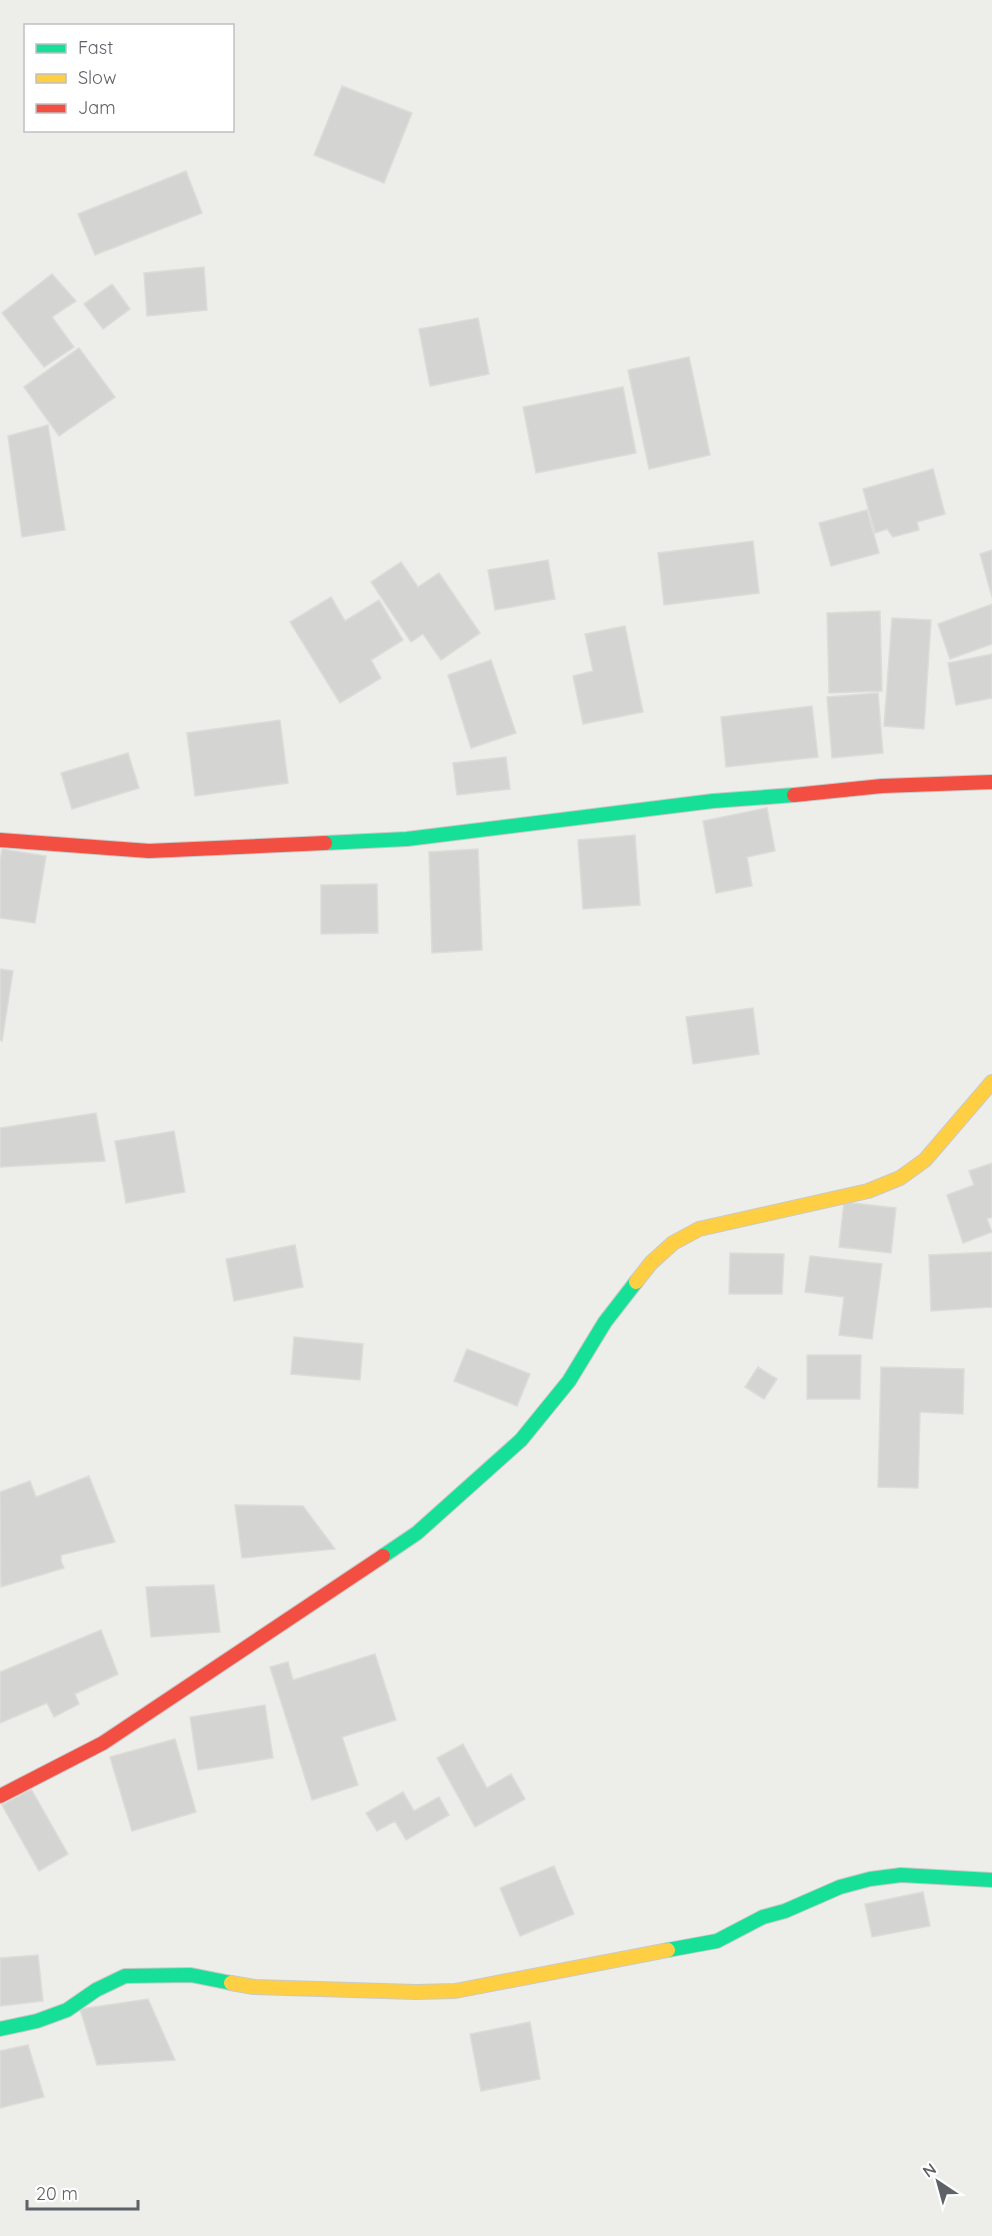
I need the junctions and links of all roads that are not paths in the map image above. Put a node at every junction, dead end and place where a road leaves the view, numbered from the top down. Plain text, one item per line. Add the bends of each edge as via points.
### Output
1 (992, 782) edge
2 (0, 840) edge
3 (992, 1082) edge
4 (0, 1796) edge
5 (992, 1880) edge
6 (0, 2029) edge

1 - 2 street via 882,786 713,801 407,839 149,851
3 - 4 street via 926,1160 900,1178 868,1191 699,1229 673,1243 651,1263 605,1322 569,1381 520,1440 417,1533 104,1743
5 - 6 street via 901,1875 870,1879 763,1917 717,1941 455,1991 254,1987 191,1975 125,1976 67,2010

